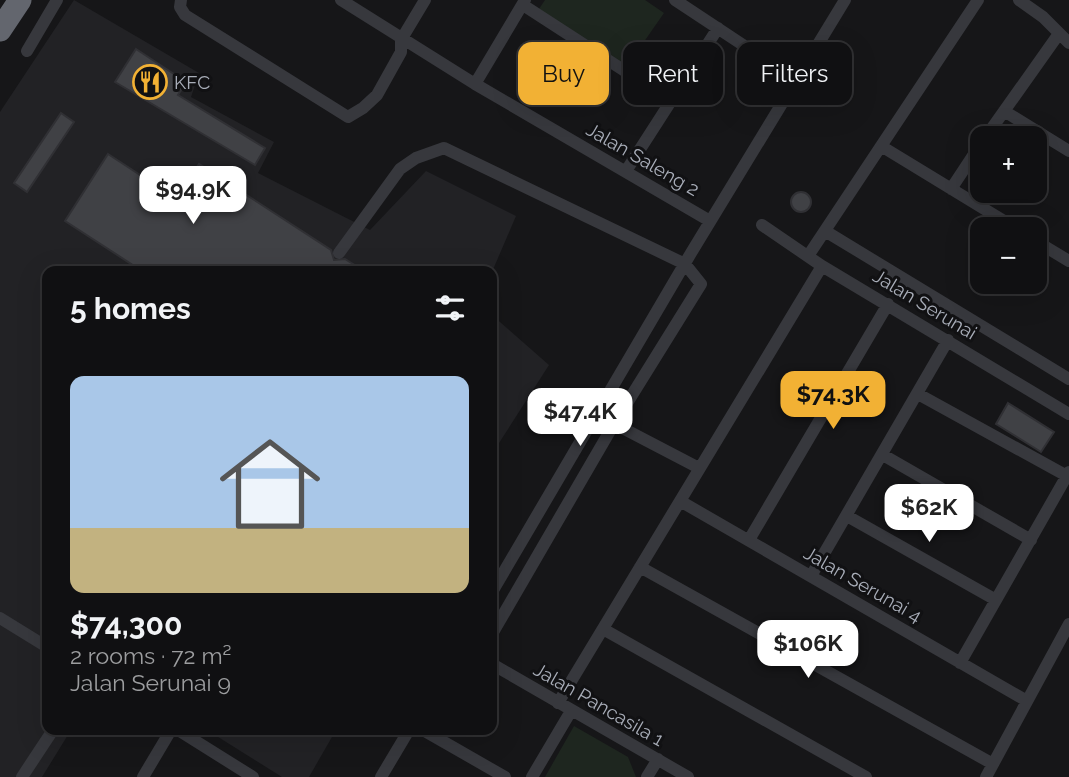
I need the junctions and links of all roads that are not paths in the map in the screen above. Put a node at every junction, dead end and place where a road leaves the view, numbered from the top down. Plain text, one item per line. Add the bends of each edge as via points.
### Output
1 (20, 0) edge
2 (57, 0) edge
3 (181, 0) edge
4 (341, 0) edge
5 (425, 0) edge
6 (675, 0) edge
7 (978, 0) edge
8 (1019, 0) edge
9 (524, 2) edge
10 (839, 2) edge
11 (718, 28) junction
12 (0, 30) edge
13 (1064, 39) edge
14 (401, 40) junction
15 (709, 42) edge
16 (739, 42) edge
17 (817, 42) edge
18 (27, 51) dead end
19 (623, 69) edge
20 (475, 84) junction
21 (668, 105) edge
22 (781, 105) edge
23 (1004, 111) junction
24 (993, 126) edge
25 (881, 146) junction
26 (1069, 150) edge
27 (970, 160) edge
28 (626, 171) junction
29 (951, 188) junction
30 (998, 217) edge
31 (710, 221) junction
32 (762, 225) dead end
33 (825, 231) junction
34 (1047, 248) edge
35 (339, 253) dead end
36 (808, 256) junction
37 (688, 258) junction
38 (1069, 261) edge
39 (822, 266) junction
40 (888, 304) junction
41 (948, 340) junction
42 (1069, 379) edge
43 (918, 394) junction
44 (1069, 414) edge
45 (596, 415) junction
46 (614, 424) junction
47 (883, 455) junction
48 (699, 468) junction
49 (1068, 474) edge
50 (680, 501) junction
51 (847, 516) junction
52 (523, 540) junction
53 (749, 540) junction
54 (1031, 540) junction
55 (540, 551) junction
56 (640, 567) junction
57 (811, 576) junction
58 (497, 584) edge
59 (996, 600) junction
60 (0, 618) edge
61 (1069, 624) edge
62 (497, 625) edge
63 (603, 629) junction
64 (42, 644) edge
65 (960, 663) junction
66 (497, 667) edge
67 (1027, 701) junction
68 (558, 703) junction
69 (571, 711) junction
70 (49, 735) edge
71 (168, 735) edge
72 (186, 735) edge
73 (406, 735) edge
74 (432, 735) edge
75 (658, 759) junction
76 (993, 764) junction
77 (22, 777) edge
78 (143, 777) edge
79 (253, 777) edge
80 (381, 777) edge
81 (505, 777) edge
82 (532, 777) edge
83 (647, 777) edge
84 (688, 777) edge
85 (866, 777) edge
86 (986, 777) edge

1 - 12 highway
2 - 18 street
3 - 14 street via 185,15 348,117 377,95 401,52
4 - 14 street, Jalan Saleng 2
5 - 14 street
6 - 11 street
7 - 25 street
8 - 13 street
9 - 19 street
9 - 20 street
10 - 17 street
11 - 15 street
11 - 16 street
13 - 23 street
14 - 20 street, Jalan Saleng 2
20 - 28 street, Jalan Saleng 2
21 - 28 street
22 - 31 street
23 - 24 street
23 - 26 street
25 - 29 street
25 - 33 street
27 - 29 street
28 - 31 street, Jalan Saleng 2
29 - 30 street
31 - 37 street
32 - 36 street, Jalan Serunai
33 - 36 street
33 - 42 street
34 - 38 street
35 - 37 street via 400,169 444,148
36 - 39 street, Jalan Serunai
37 - 45 street
37 - 46 street via 701,284
39 - 40 street, Jalan Serunai
39 - 48 street
40 - 41 street, Jalan Serunai
40 - 53 street
41 - 43 street
41 - 44 street, Jalan Serunai
43 - 47 street
43 - 49 street
45 - 46 street
45 - 52 street
46 - 48 street
46 - 55 street
47 - 51 street
47 - 54 street
48 - 50 street
49 - 54 street
50 - 53 street, Jalan Serunai 4
50 - 56 street
51 - 57 street
51 - 59 street
52 - 55 street
52 - 58 street
53 - 57 street, Jalan Serunai 4
54 - 59 street
55 - 62 street
56 - 63 street
56 - 76 street
57 - 65 street, Jalan Serunai 4
59 - 65 street
60 - 64 street
61 - 67 street
63 - 68 street
63 - 85 street
65 - 67 street, Jalan Serunai 4
66 - 68 street, Jalan Pancasila 1
67 - 76 street
68 - 69 street, Jalan Pancasila 1
69 - 75 street, Jalan Pancasila 1
69 - 82 street
70 - 77 street
71 - 78 street
72 - 79 street
73 - 80 street
74 - 81 street
75 - 83 street
75 - 84 street, Jalan Pancasila 1
76 - 86 street

